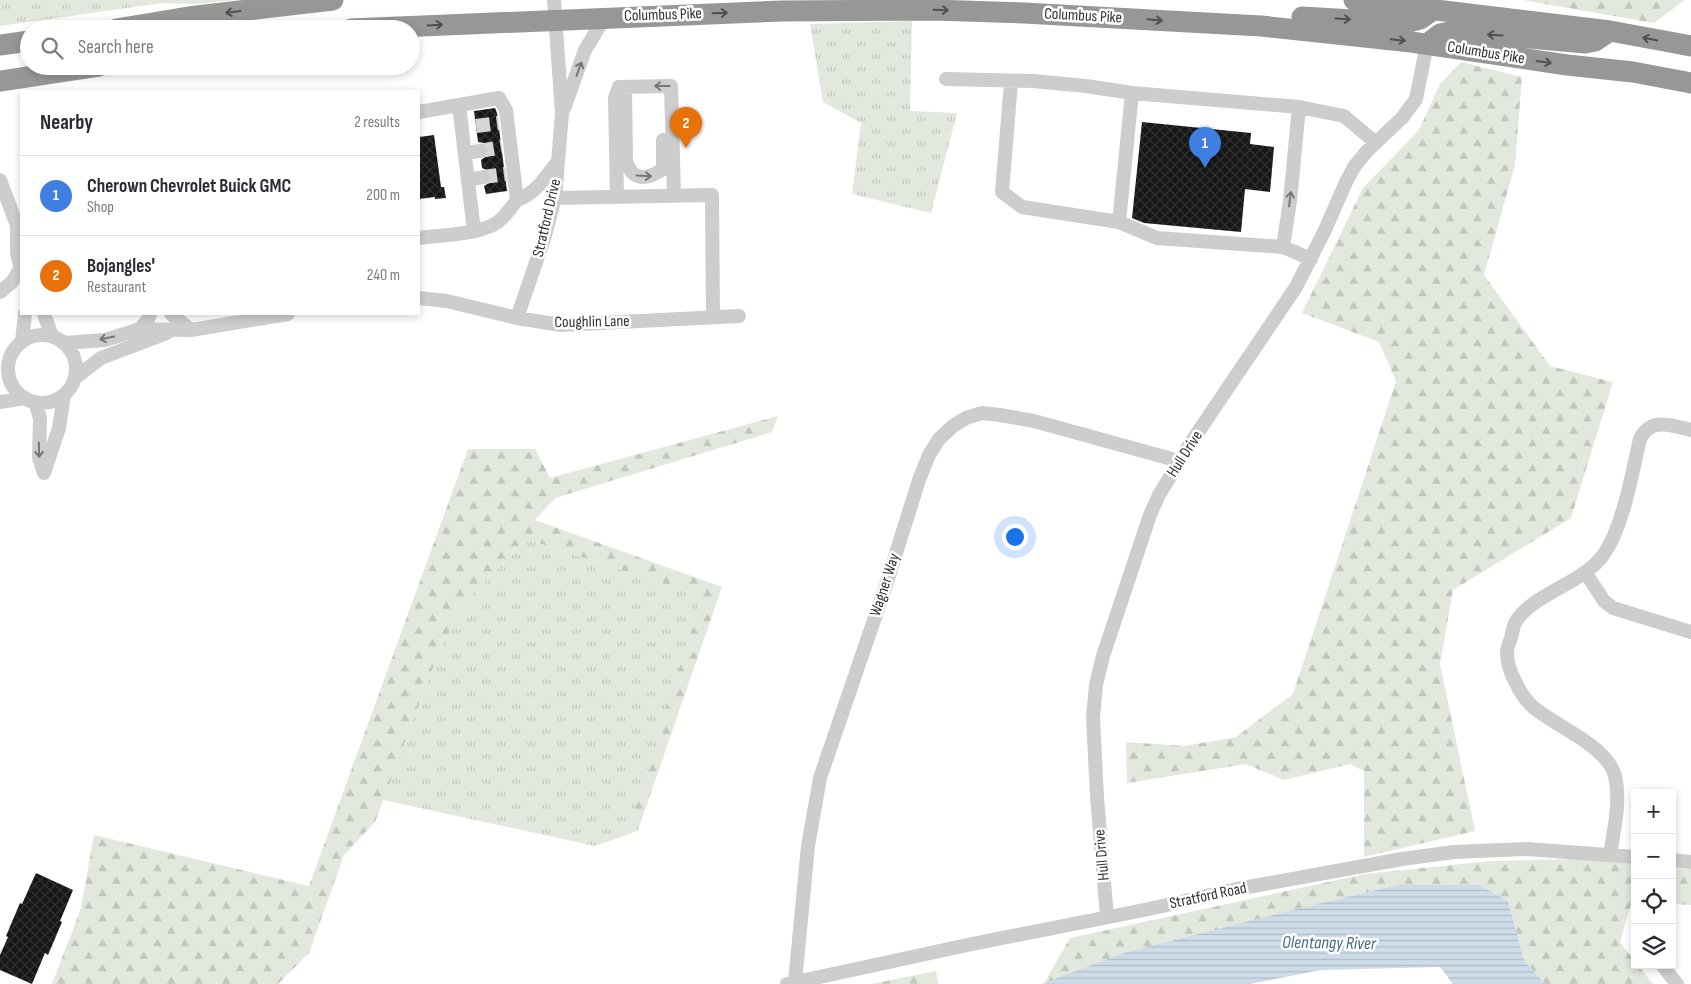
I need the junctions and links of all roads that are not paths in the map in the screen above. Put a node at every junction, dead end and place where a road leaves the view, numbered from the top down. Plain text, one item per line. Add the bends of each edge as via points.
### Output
1 (333, 0) edge
2 (1354, 0) edge
3 (892, 3) edge
4 (1433, 5) edge
5 (554, 10) edge
6 (605, 17) junction
7 (170, 20) edge
8 (420, 23) edge
9 (1228, 24) junction
10 (1610, 31) junction
11 (20, 42) edge
12 (1427, 44) junction
13 (0, 45) edge
14 (1691, 46) edge
15 (39, 75) edge
16 (946, 79) dead end
17 (0, 81) edge
18 (1011, 82) junction
19 (1691, 83) edge
20 (624, 87) junction
21 (1132, 94) junction
22 (671, 98) junction
23 (459, 105) junction
24 (1299, 107) junction
25 (420, 112) edge
26 (562, 114) junction
27 (476, 126) tunnel mouth
28 (462, 129) junction
29 (1376, 142) junction
30 (480, 151) tunnel mouth
31 (465, 153) junction
32 (558, 160) junction
33 (483, 177) tunnel mouth
34 (0, 180) edge
35 (468, 180) junction
36 (674, 196) junction
37 (617, 197) junction
38 (555, 198) junction
39 (517, 200) junction
40 (1120, 222) junction
41 (474, 230) junction
42 (19, 232) edge
43 (420, 238) edge
44 (1283, 247) junction
45 (1311, 260) junction
46 (20, 264) edge
47 (20, 270) edge
48 (0, 292) edge
49 (420, 298) edge
50 (25, 315) edge
51 (44, 315) edge
52 (150, 315) edge
53 (172, 315) edge
54 (282, 315) edge
55 (739, 316) dead end
56 (714, 317) junction
57 (517, 318) junction
58 (140, 329) junction
59 (191, 330) junction
60 (172, 331) junction
61 (52, 336) junction
62 (22, 341) junction
63 (64, 343) junction
64 (4, 368) edge
65 (75, 378) junction
66 (64, 395) junction
67 (30, 400) junction
68 (0, 402) edge
69 (1691, 430) edge
70 (1179, 462) junction
71 (1585, 572) junction
72 (1691, 632) edge
73 (1610, 854) junction
74 (1631, 857) edge
75 (1676, 860) edge
76 (1691, 862) edge
77 (1107, 917) junction
78 (1665, 969) edge
79 (791, 983) edge
80 (1677, 984) edge

1 -> 7 highway
2 - 4 highway
6 -> 3 highway, Columbus Pike via 782,11
3 -> 9 highway, Columbus Pike via 1006,13
9 -> 4 highway via 1238,15 1247,13 1404,23 1420,19
4 - 10 highway
5 - 6 highway, Columbus Pike
8 -> 5 highway, Columbus Pike
5 - 26 street, Stratford Drive
26 -> 6 street, Stratford Drive via 585,50
9 -> 12 highway, Columbus Pike
10 -> 12 highway via 1595,41 1585,43 1454,31 1440,34
14 -> 10 highway
11 - 13 highway
12 -> 19 highway, Columbus Pike
12 - 29 street, Hull Drive via 1416,99 1402,118
15 - 17 highway
16 - 18 street
18 - 21 street via 1077,85
18 - 40 street via 1002,192 1022,207
22 -> 20 street via 671,86
20 -> 22 street via 626,160 629,170 638,177 652,177 663,169 663,112
20 - 37 street via 619,87 614,98
21 - 24 street
21 - 40 street
22 - 36 street
23 - 25 street
23 - 28 street
23 - 39 street via 499,98 506,110 503,122 506,147
24 - 29 street via 1344,116
44 -> 24 street
26 - 32 street, Stratford Drive
27 - 28 street
28 - 31 street
29 - 45 street, Hull Drive via 1354,167
30 - 31 street
31 - 35 street
32 - 38 street, Stratford Drive
32 - 39 street via 536,189
33 - 35 street
34 - 42 street
35 - 41 street
36 - 37 street
36 - 56 street via 712,195
37 - 38 street
38 - 57 street, Stratford Drive
39 - 41 street via 494,225
40 - 44 street via 1157,238
41 - 43 street
42 - 46 street via 17,254
44 - 45 street
45 - 70 street, Hull Drive
47 - 48 street
49 - 57 street, Coughlin Lane via 447,301
50 - 62 street
51 - 61 street
52 - 58 street
53 - 59 street
54 - 59 street
55 - 56 street, Coughlin Lane
56 - 57 street, Coughlin Lane via 561,326
58 - 60 street
58 -> 63 street via 105,340
59 - 60 street
60 - 65 street via 101,358
61 - 62 street via 41,334
61 - 63 street
62 - 64 street
63 - 65 street via 75,358
64 - 67 street via 14,388
65 - 66 street
66 - 67 street via 45,403
67 -> 66 street via 40,418 39,458 44,473 59,428
67 - 68 street
69 - 71 street via 1658,424 1645,430 1612,541 1603,556
70 - 77 street, Hull Drive via 1150,515 1096,685 1092,736
70 - 79 street, Wagner Way via 1034,421 982,413 966,418 939,439 919,480 820,778
71 - 72 street via 1604,601 1613,608
71 - 73 street via 1521,615 1514,624 1507,650 1508,664 1530,705 1591,746 1614,774 1618,795
73 - 74 street, Stratford Road
73 - 77 street, Stratford Road via 1491,850 1402,859 1237,888
75 - 76 street
77 - 79 street, Stratford Road
78 - 80 street

